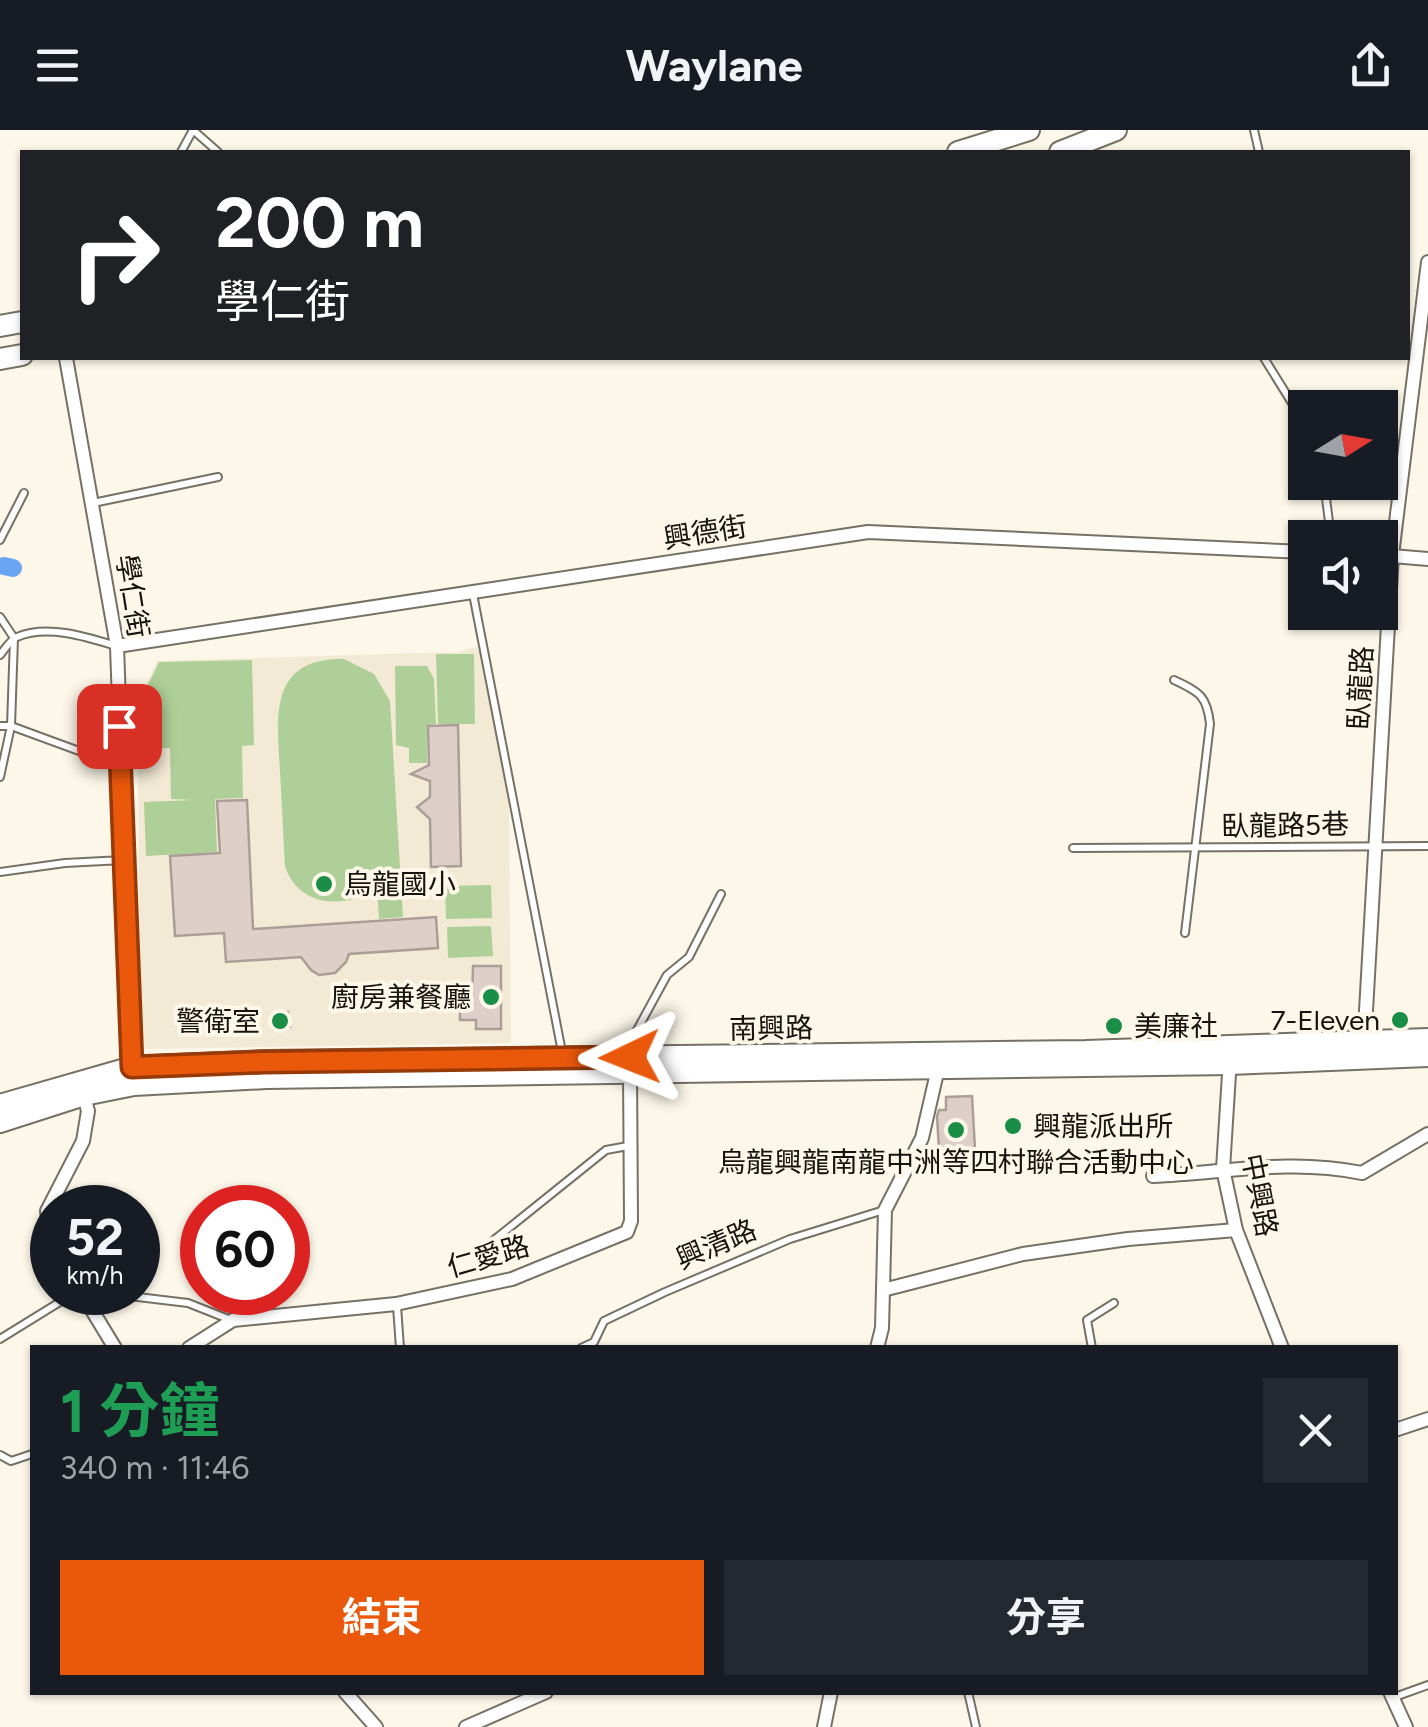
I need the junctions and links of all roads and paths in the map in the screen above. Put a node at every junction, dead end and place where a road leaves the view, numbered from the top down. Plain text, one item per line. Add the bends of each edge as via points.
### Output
1 (1028, 130) edge
2 (1116, 130) edge
3 (1086, 148) edge
4 (181, 150) edge
5 (216, 150) edge
6 (964, 150) edge
7 (1428, 262) edge
8 (66, 360) edge
9 (1265, 360) edge
10 (1288, 397) edge
11 (218, 477) dead end
12 (24, 492) dead end
13 (92, 503) junction
14 (1391, 520) edge
15 (0, 540) edge
16 (1288, 551) edge
17 (1398, 556) edge
18 (1428, 559) edge
19 (474, 594) junction
20 (0, 617) edge
21 (1383, 630) edge
22 (14, 638) junction
23 (117, 646) junction
24 (0, 655) edge
25 (1174, 680) dead end
26 (0, 726) edge
27 (11, 726) junction
28 (120, 766) junction
29 (0, 776) edge
30 (1428, 846) edge
31 (1376, 847) junction
32 (1073, 848) dead end
33 (1194, 848) junction
34 (123, 860) junction
35 (0, 872) edge
36 (722, 894) dead end
37 (1185, 934) dead end
38 (1428, 1040) edge
39 (1364, 1051) junction
40 (1230, 1055) junction
41 (1428, 1056) edge
42 (939, 1060) junction
43 (630, 1064) junction
44 (564, 1066) junction
45 (133, 1076) junction
46 (82, 1088) junction
47 (0, 1105) edge
48 (0, 1122) edge
49 (1428, 1134) edge
50 (629, 1146) junction
51 (1223, 1169) junction
52 (1153, 1176) dead end
53 (61, 1185) edge
54 (885, 1210) junction
55 (1236, 1230) junction
56 (494, 1240) dead end
57 (883, 1290) junction
58 (160, 1300) edge
59 (1114, 1303) dead end
60 (396, 1304) junction
61 (41, 1315) edge
62 (93, 1315) edge
63 (232, 1320) junction
64 (0, 1340) edge
65 (113, 1345) edge
66 (194, 1345) edge
67 (400, 1345) edge
68 (588, 1345) edge
69 (878, 1345) edge
70 (1091, 1345) edge
71 (1281, 1345) edge
72 (1428, 1419) edge
73 (1398, 1429) edge
74 (0, 1455) edge
75 (30, 1455) edge
76 (1428, 1685) edge
77 (1398, 1693) edge
78 (349, 1695) edge
79 (539, 1695) edge
80 (830, 1695) edge
81 (969, 1695) edge
82 (1391, 1695) edge
83 (376, 1727) edge
84 (466, 1727) edge
85 (824, 1727) edge
86 (976, 1727) edge
87 (1406, 1727) edge

1 - 6 main road
2 - 3 main road
4 - 5 lane via 193,130
7 - 14 street, 臥龍路
8 - 13 street, 學仁街
9 - 10 lane
11 - 13 lane
12 - 15 lane
13 - 23 street, 學仁街
16 - 19 street, 興德街 via 868,532
17 - 18 street
19 - 23 street, 興德街
19 - 44 lane
20 - 22 lane
21 - 31 street, 臥龍路
22 - 23 lane via 40,632
22 - 24 lane
22 - 27 lane
23 - 28 street, 學仁街
25 - 33 lane, 臥龍路5巷 via 1208,704
26 - 27 lane
27 - 28 lane
27 - 29 lane
28 - 34 street, 學仁街
30 - 31 lane, 臥龍路5巷
31 - 33 lane, 臥龍路5巷
31 - 39 street, 臥龍路
32 - 33 lane, 臥龍路5巷
33 - 37 lane, 臥龍路5巷
34 - 35 lane
34 - 45 street, 學仁街
36 - 43 lane via 689,957 666,975 630,1042
38 - 39 main road, 南興路
39 - 40 main road, 南興路
39 - 41 main road, 南興路
40 - 42 main road, 南興路
40 - 51 street, 中興路
42 - 43 main road, 南興路
42 - 54 street via 922,1138
43 - 44 main road, 南興路
43 - 50 street, 仁愛路
44 - 45 main road, 南興路 via 266,1078
45 - 46 main road, 南興路
46 - 47 main road, 南興路
46 - 48 main road, 南興路
46 - 53 street via 88,1110 83,1141
49 - 51 street via 1362,1172 1322,1165
50 - 56 lane via 606,1150
50 - 60 street, 仁愛路 via 627,1232 512,1279
51 - 52 street
51 - 55 street, 中興路
54 - 57 street
54 - 68 lane, 興清路 via 790,1239 665,1292 604,1322
55 - 57 street via 1023,1254
55 - 71 street, 中興路
57 - 69 street
58 - 63 lane
59 - 70 lane via 1086,1320
60 - 63 street, 仁愛路
60 - 67 lane
61 - 64 lane
62 - 65 street
63 - 66 street, 仁愛路
72 - 73 street
74 - 75 lane via 11,1461
76 - 77 lane
78 - 83 street
79 - 84 street
80 - 85 street
81 - 86 lane
82 - 87 street

